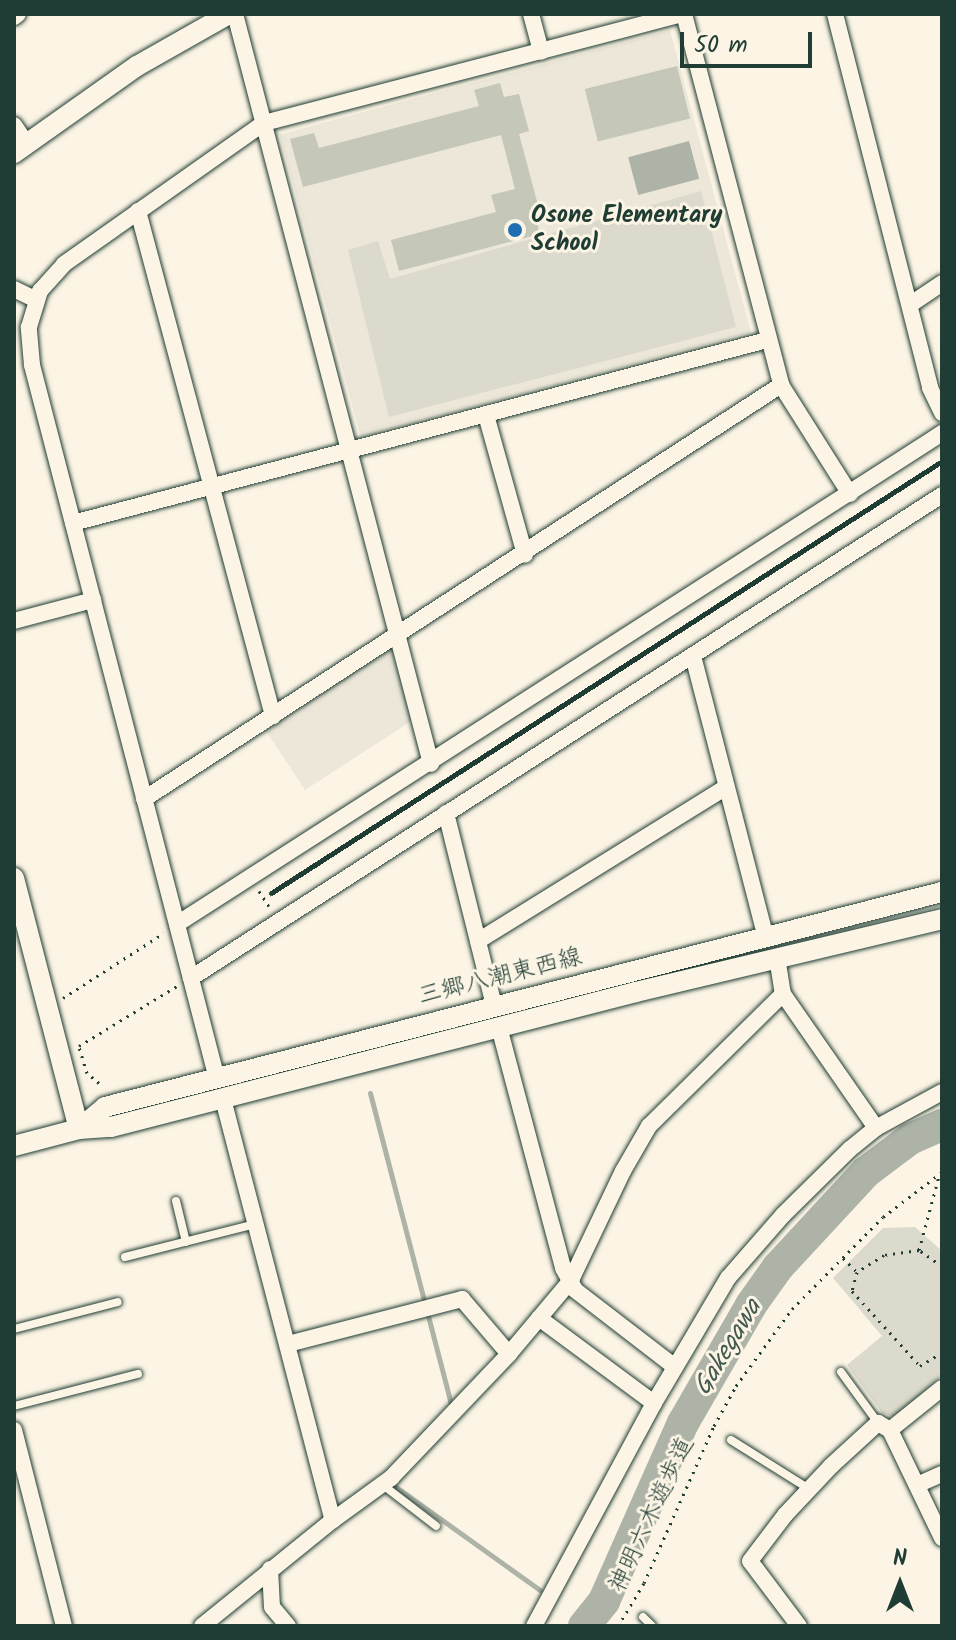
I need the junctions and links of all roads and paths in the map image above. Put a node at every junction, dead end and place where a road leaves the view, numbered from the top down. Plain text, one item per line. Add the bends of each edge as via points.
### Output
1 (229, 14) edge
2 (235, 14) edge
3 (531, 14) edge
4 (682, 14) edge
5 (835, 14) edge
6 (541, 52) junction
7 (264, 123) junction
8 (14, 125) edge
9 (21, 149) edge
10 (138, 211) junction
11 (942, 283) edge
12 (14, 289) edge
13 (37, 300) junction
14 (911, 304) junction
15 (767, 340) junction
16 (781, 385) junction
17 (942, 413) edge
18 (486, 415) junction
19 (942, 433) edge
20 (349, 451) junction
21 (211, 488) junction
22 (850, 494) junction
23 (942, 495) edge
24 (73, 523) junction
25 (525, 555) junction
26 (93, 600) junction
27 (14, 621) edge
28 (396, 636) junction
29 (693, 656) junction
30 (273, 716) junction
31 (431, 764) junction
32 (726, 787) junction
33 (144, 799) junction
34 (446, 813) junction
35 (14, 878) edge
36 (250, 878) junction
37 (942, 892) edge
38 (942, 919) edge
39 (279, 921) junction
40 (177, 924) junction
41 (765, 935) junction
42 (478, 941) junction
43 (777, 957) junction
44 (191, 978) junction
45 (783, 994) junction
46 (55, 1003) dead end
47 (494, 1006) junction
48 (499, 1027) junction
49 (99, 1083) dead end
50 (220, 1089) junction
51 (942, 1092) edge
52 (876, 1128) junction
53 (79, 1129) junction
54 (14, 1146) edge
55 (940, 1173) edge
56 (176, 1201) dead end
57 (255, 1224) junction
58 (186, 1242) junction
59 (919, 1250) junction
60 (125, 1257) dead end
61 (843, 1258) junction
62 (942, 1266) edge
63 (857, 1272) junction
64 (571, 1280) junction
65 (118, 1302) dead end
66 (539, 1318) junction
67 (14, 1329) edge
68 (288, 1344) junction
69 (942, 1352) edge
70 (509, 1354) junction
71 (675, 1367) junction
72 (841, 1372) dead end
73 (138, 1374) dead end
74 (942, 1388) edge
75 (654, 1403) junction
76 (14, 1406) edge
77 (884, 1427) junction
78 (15, 1437) edge
79 (731, 1440) dead end
80 (942, 1474) edge
81 (383, 1485) junction
82 (917, 1485) junction
83 (809, 1489) junction
84 (333, 1520) junction
85 (436, 1526) dead end
86 (942, 1538) edge
87 (270, 1569) junction
88 (643, 1617) dead end
89 (64, 1626) edge
90 (202, 1626) edge
91 (288, 1626) edge
92 (534, 1626) edge
93 (618, 1626) edge
94 (652, 1626) edge
95 (799, 1626) edge

1 - 9 street via 137,66
2 - 7 street
3 - 6 street
4 - 6 street
4 - 15 street
5 - 14 street
6 - 7 street
7 - 10 street
7 - 20 street
8 - 9 street
10 - 13 street via 64,264
10 - 21 street
11 - 14 street
12 - 13 street
13 - 24 street via 29,327 32,365
14 - 17 street via 930,388
15 - 16 street
15 - 18 street
16 - 22 street
16 - 25 street
18 - 20 street
18 - 25 street
19 - 22 street
20 - 21 street
20 - 28 street
21 - 24 street
21 - 30 street
22 - 31 street
23 - 29 street
24 - 26 street
25 - 28 street
26 - 27 street
26 - 33 street
28 - 30 street
28 - 31 street
29 - 32 street
29 - 34 street
30 - 33 street
31 - 36 street
32 - 41 street
32 - 42 street
33 - 40 street
34 - 39 street
34 - 42 street
35 - 53 street
36 - 39 path
36 - 40 street
37 - 41 street, 三郷八潮東西線
38 - 43 street, 三郷八潮東西線
39 - 44 street
40 - 44 street
40 - 46 path
41 - 47 street, 三郷八潮東西線
42 - 47 street
43 - 45 street
43 - 48 street, 三郷八潮東西線
44 - 49 path via 79,1046 87,1073
44 - 50 street
45 - 52 street
45 - 64 street via 649,1126
47 - 50 street, 三郷八潮東西線
48 - 50 street, 三郷八潮東西線
48 - 64 street via 563,1268
50 - 53 street, 三郷八潮東西線 via 111,1127
50 - 57 street
51 - 52 street
52 - 71 street via 748,1252
53 - 54 street, 三郷八潮東西線
55 - 59 path
55 - 61 path, 神明六木遊歩道 via 883,1217
56 - 58 lane
57 - 58 lane
57 - 68 street
58 - 60 lane
59 - 62 path
59 - 63 path via 884,1255
61 - 63 path
61 - 93 path, 神明六木遊歩道 via 792,1309 736,1386 644,1583
63 - 69 path via 852,1291 920,1366
64 - 66 street
64 - 71 street via 575,1290
65 - 67 lane
66 - 70 street
66 - 75 street
68 - 70 street via 462,1299
68 - 84 street
70 - 81 street
71 - 75 street
72 - 77 lane
73 - 76 lane
74 - 77 street
75 - 92 street
77 - 82 street
77 - 83 street
78 - 89 street
79 - 83 lane
80 - 82 street
81 - 84 street
81 - 85 lane
82 - 86 street
83 - 95 street via 750,1561
84 - 87 street
87 - 90 street
87 - 91 street via 272,1607
88 - 94 lane

